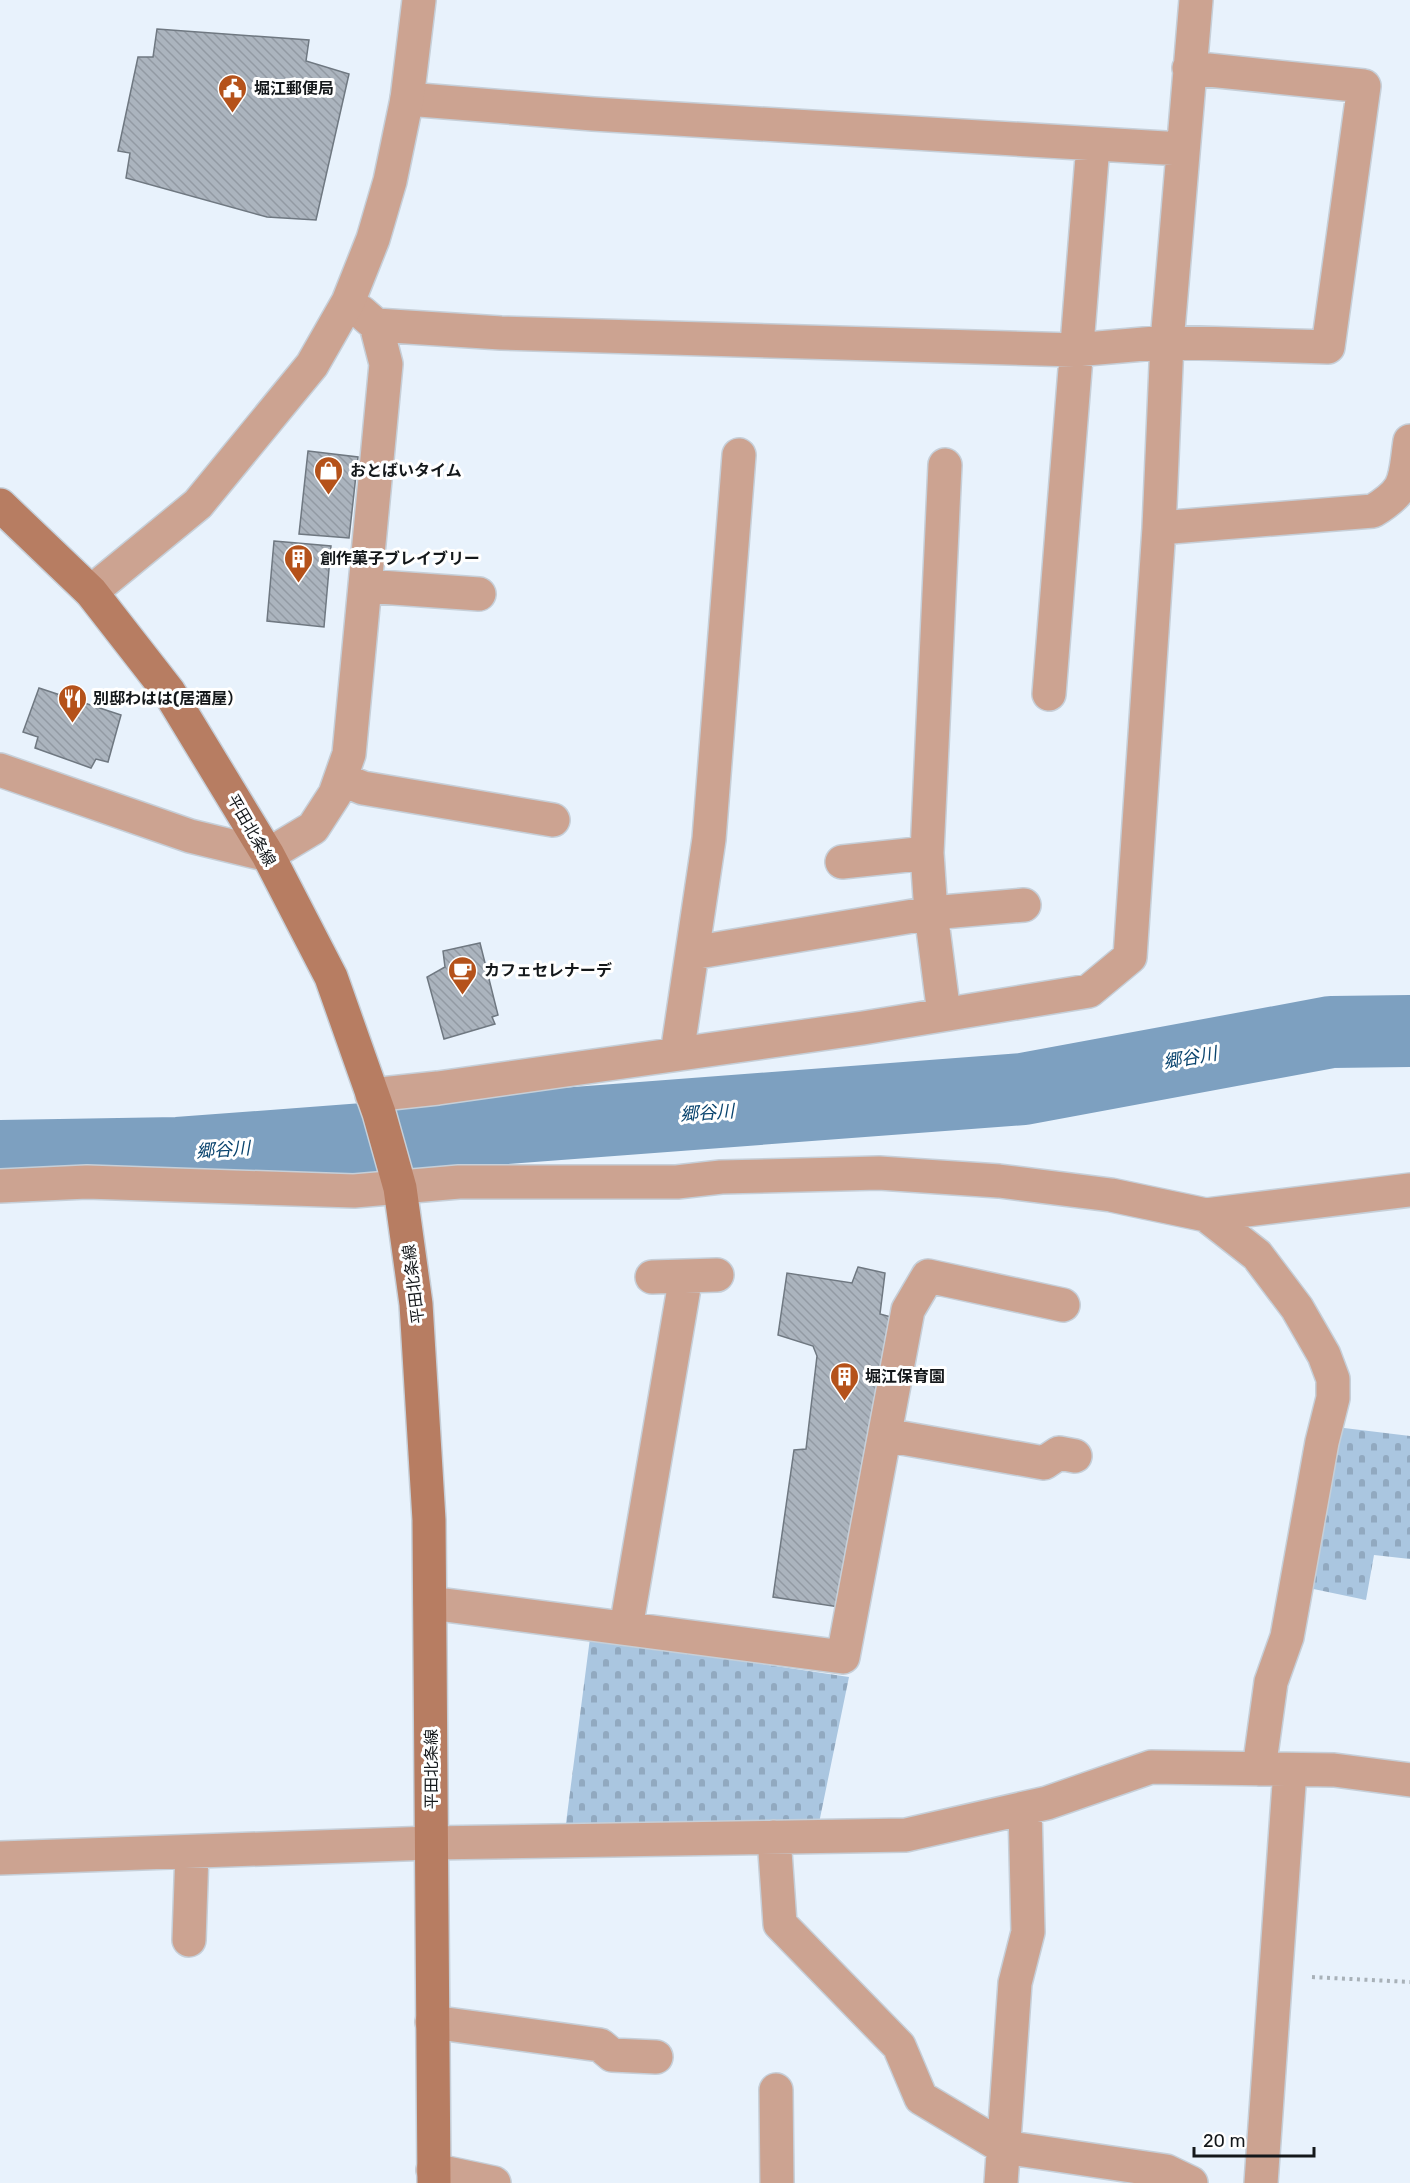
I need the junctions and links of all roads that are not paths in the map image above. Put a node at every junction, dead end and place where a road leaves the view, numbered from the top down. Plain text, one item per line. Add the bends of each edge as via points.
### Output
1 (419, 0) edge
2 (1196, 0) edge
3 (1189, 68) junction
4 (407, 99) junction
5 (1093, 145) junction
6 (1182, 149) junction
7 (348, 302) junction
8 (375, 325) junction
9 (1167, 342) junction
10 (1075, 350) junction
11 (1410, 441) edge
12 (739, 455) dead end
13 (945, 465) dead end
14 (0, 505) edge
15 (1160, 528) junction
16 (364, 586) junction
17 (91, 592) junction
18 (479, 594) dead end
19 (1049, 694) dead end
20 (0, 770) edge
21 (341, 779) junction
22 (553, 820) dead end
23 (927, 853) junction
24 (268, 855) junction
25 (842, 862) dead end
26 (1024, 905) dead end
27 (931, 913) junction
28 (692, 953) junction
29 (944, 1014) junction
30 (677, 1054) junction
31 (376, 1104) junction
32 (398, 1183) junction
33 (0, 1186) edge
34 (1410, 1190) edge
35 (1206, 1215) junction
36 (652, 1277) dead end
37 (1063, 1305) dead end
38 (885, 1435) junction
39 (1074, 1456) dead end
40 (430, 1603) junction
41 (626, 1628) junction
42 (1274, 1769) junction
43 (1410, 1780) edge
44 (1024, 1808) junction
45 (774, 1837) junction
46 (431, 1843) junction
47 (192, 1852) junction
48 (0, 1858) edge
49 (189, 1940) dead end
50 (432, 2022) junction
51 (656, 2057) dead end
52 (776, 2090) dead end
53 (1003, 2147) junction
54 (434, 2176) edge
55 (494, 2183) edge
56 (777, 2183) edge
57 (1001, 2183) edge
58 (1191, 2183) edge
59 (1261, 2183) edge

1 - 4 street
2 - 3 street
3 - 6 street
3 - 9 street via 1364,86 1328,347
4 - 5 street
4 - 7 street via 390,181
5 - 6 street
5 - 10 street
6 - 9 street
7 - 8 street
7 - 17 street via 312,365 198,504
8 - 10 street via 501,333
8 - 16 street via 386,364
9 - 10 street
9 - 15 street
10 - 19 street
11 - 15 street via 1404,482 1395,498 1373,511
12 - 28 street via 709,839
13 - 23 street
14 - 17 main road, 平田北条線
15 - 29 street via 1130,957 1089,991
16 - 18 street
16 - 21 street via 349,754
17 - 24 main road, 平田北条線 via 170,692
20 - 24 street via 190,836
21 - 22 street via 363,788
21 - 24 street via 313,828
23 - 25 street
23 - 27 street
24 - 31 main road, 平田北条線 via 331,977
26 - 27 street
27 - 28 street
27 - 29 street
28 - 30 street
29 - 30 street
30 - 31 street
31 - 32 main road, 平田北条線
32 - 33 street via 354,1191 87,1182
32 - 35 street via 677,1182 720,1177 879,1173 1100,1193
32 - 40 main road, 平田北条線 via 416,1304 426,1449
34 - 35 street
35 - 42 street via 1257,1255 1297,1308 1333,1379 1333,1398 1287,1637 1271,1682
36 - 41 street via 701,1276
37 - 38 street via 928,1276 908,1310
38 - 39 street via 1044,1463 1059,1453
38 - 41 street via 843,1657
40 - 41 street
40 - 46 main road, 平田北条線
42 - 43 street via 1334,1770
42 - 44 street via 1151,1767
42 - 59 street via 1275,1975
44 - 45 street via 906,1835
44 - 53 street via 1028,1932 1015,1983
45 - 46 street
45 - 53 street via 780,1924 899,2046 921,2098
46 - 47 street
46 - 50 main road, 平田北条線
47 - 48 street
47 - 49 street
50 - 51 street via 600,2045 612,2055
50 - 54 main road, 平田北条線
52 - 56 street
53 - 57 street
53 - 58 street via 1166,2171
54 - 55 street

